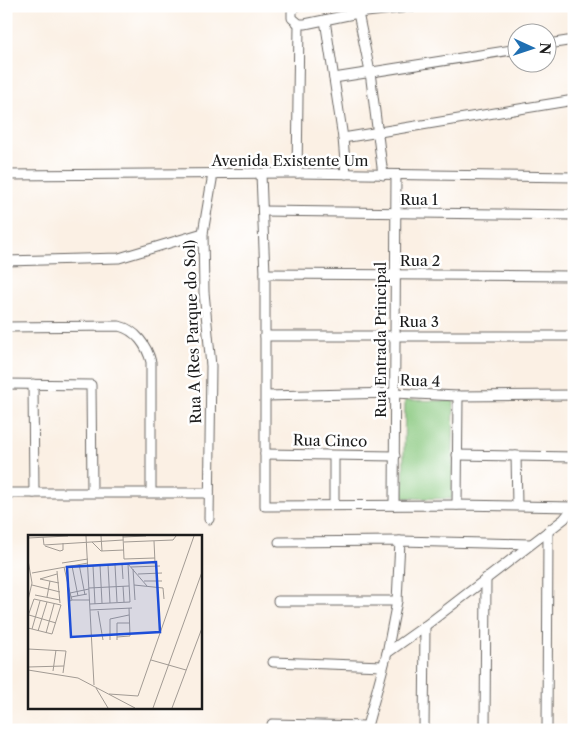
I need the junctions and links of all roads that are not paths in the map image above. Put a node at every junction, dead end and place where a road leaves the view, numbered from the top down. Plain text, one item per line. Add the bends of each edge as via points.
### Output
1 (296, 6) edge
2 (350, 6) edge
3 (418, 6) edge
4 (358, 13) junction
5 (325, 20) junction
6 (299, 24) junction
7 (574, 40) edge
8 (558, 42) edge
9 (508, 51) edge
10 (370, 72) junction
11 (334, 78) junction
12 (574, 100) edge
13 (378, 133) junction
14 (343, 138) junction
15 (297, 173) junction
16 (213, 174) junction
17 (262, 174) junction
18 (346, 174) junction
19 (6, 175) edge
20 (383, 175) junction
21 (396, 175) junction
22 (574, 176) edge
23 (263, 211) junction
24 (396, 214) junction
25 (574, 215) edge
26 (203, 233) junction
27 (6, 261) edge
28 (265, 274) junction
29 (396, 275) junction
30 (574, 276) edge
31 (6, 327) edge
32 (265, 336) junction
33 (394, 336) junction
34 (574, 336) edge
35 (6, 384) edge
36 (33, 384) junction
37 (394, 394) junction
38 (574, 395) edge
39 (266, 396) junction
40 (458, 396) junction
41 (265, 454) junction
42 (457, 454) junction
43 (334, 456) junction
44 (395, 456) junction
45 (516, 456) junction
46 (574, 456) edge
47 (92, 492) junction
48 (152, 492) junction
49 (6, 493) edge
50 (34, 493) junction
51 (210, 493) junction
52 (334, 505) junction
53 (394, 505) junction
54 (457, 505) junction
55 (517, 506) junction
56 (574, 507) edge
57 (209, 519) dead end
58 (548, 530) junction
59 (400, 541) junction
60 (279, 542) dead end
61 (530, 544) junction
62 (486, 578) junction
63 (278, 601) dead end
64 (397, 601) junction
65 (425, 626) junction
66 (387, 653) junction
67 (273, 662) dead end
68 (383, 666) junction
69 (272, 724) dead end
70 (367, 728) edge
71 (424, 730) edge
72 (485, 730) edge
73 (547, 730) edge

1 - 6 street via 292,18
2 - 4 street
3 - 4 street
4 - 5 street
4 - 10 street
5 - 6 street
5 - 11 street
6 - 15 street
7 - 8 street
9 - 10 street
10 - 11 street
10 - 13 street
11 - 14 street
12 - 13 street
13 - 14 street
13 - 20 street
14 - 18 street
15 - 17 street, Avenida Existente Um
15 - 18 street, Avenida Existente Um
16 - 17 street, Avenida Existente Um
16 - 19 street, Avenida Existente Um
16 - 26 street, Rua A (Res Parque do Sol)
17 - 23 street
18 - 20 street, Avenida Existente Um
20 - 21 street, Avenida Existente Um
21 - 22 street, Avenida Existente Um
21 - 24 street, Rua Entrada Principal
23 - 24 street, Rua 1
23 - 28 street
24 - 25 street, Rua 1
24 - 29 street, Rua Entrada Principal
26 - 27 street via 119,258
26 - 51 street, Rua A (Res Parque do Sol) via 210,366
28 - 29 street, Rua 2
28 - 32 street
29 - 30 street, Rua 2
29 - 33 street, Rua Entrada Principal
31 - 48 street via 119,326 132,331 140,340 151,362
32 - 33 street, Rua 3
32 - 39 street
33 - 34 street, Rua 3
33 - 37 street, Rua Entrada Principal
35 - 36 street
36 - 47 street via 91,385
36 - 50 street
37 - 39 street, Rua 4
37 - 40 street, Rua 4
37 - 44 street, Rua Entrada Principal
38 - 40 street, Rua 4
39 - 41 street
40 - 42 street
41 - 43 street, Rua Cinco
41 - 52 street via 264,506
42 - 45 street
42 - 54 street
43 - 44 street, Rua Cinco
43 - 52 street
44 - 53 street, Rua Entrada Principal
45 - 46 street
45 - 55 street
47 - 48 street
47 - 50 street
48 - 51 street
49 - 50 street
51 - 57 street, Rua A (Res Parque do Sol)
52 - 53 street
53 - 54 street
54 - 55 street
55 - 56 street
56 - 58 street
58 - 61 street
58 - 73 street
59 - 60 street
59 - 61 street
59 - 64 street
61 - 62 street
62 - 65 street
62 - 72 street
63 - 64 street
64 - 66 street
65 - 66 street
65 - 71 street
66 - 68 street
67 - 68 street
68 - 70 street
69 - 70 street

